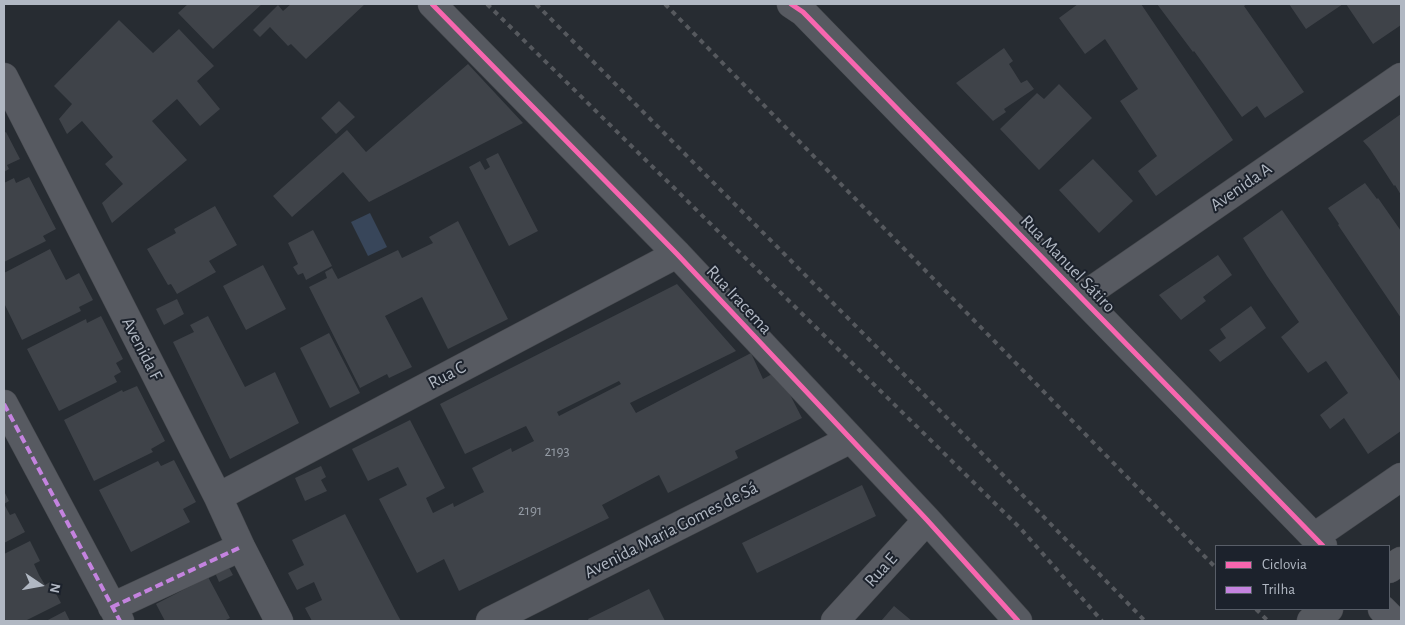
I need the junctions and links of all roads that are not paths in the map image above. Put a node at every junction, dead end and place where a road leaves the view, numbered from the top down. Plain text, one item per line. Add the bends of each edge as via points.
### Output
1 (432, 4) edge
2 (802, 6) edge
3 (4, 77) edge
4 (1401, 77) edge
5 (677, 254) junction
6 (1082, 297) junction
7 (4, 404) edge
8 (851, 439) junction
9 (1401, 477) edge
10 (218, 496) junction
11 (927, 520) junction
12 (1318, 541) edge
13 (241, 547) junction
14 (1401, 561) edge
15 (1390, 568) edge
16 (1328, 610) edge
17 (1383, 610) edge
18 (116, 614) edge
19 (280, 621) edge
20 (490, 621) edge
21 (835, 621) edge
22 (1018, 621) edge
23 (1311, 621) edge
24 (1394, 621) edge

1 - 5 street, Rua Iracema
2 - 6 street, Rua Manuel Sátiro
3 - 10 street, Avenida F
4 - 6 street, Avenida A
5 - 8 street, Rua Iracema
5 - 10 street, Rua C
6 - 12 street, Rua Manuel Sátiro
7 - 18 street
8 - 11 street, Rua Iracema
8 - 20 street, Avenida Maria Gomes de Sá
9 - 12 street
10 - 13 street, Avenida F
11 - 21 street, Rua E
11 - 22 street, Rua Iracema
13 - 18 street
13 - 19 street, Avenida F
14 - 15 street
16 - 23 street
17 - 24 street

